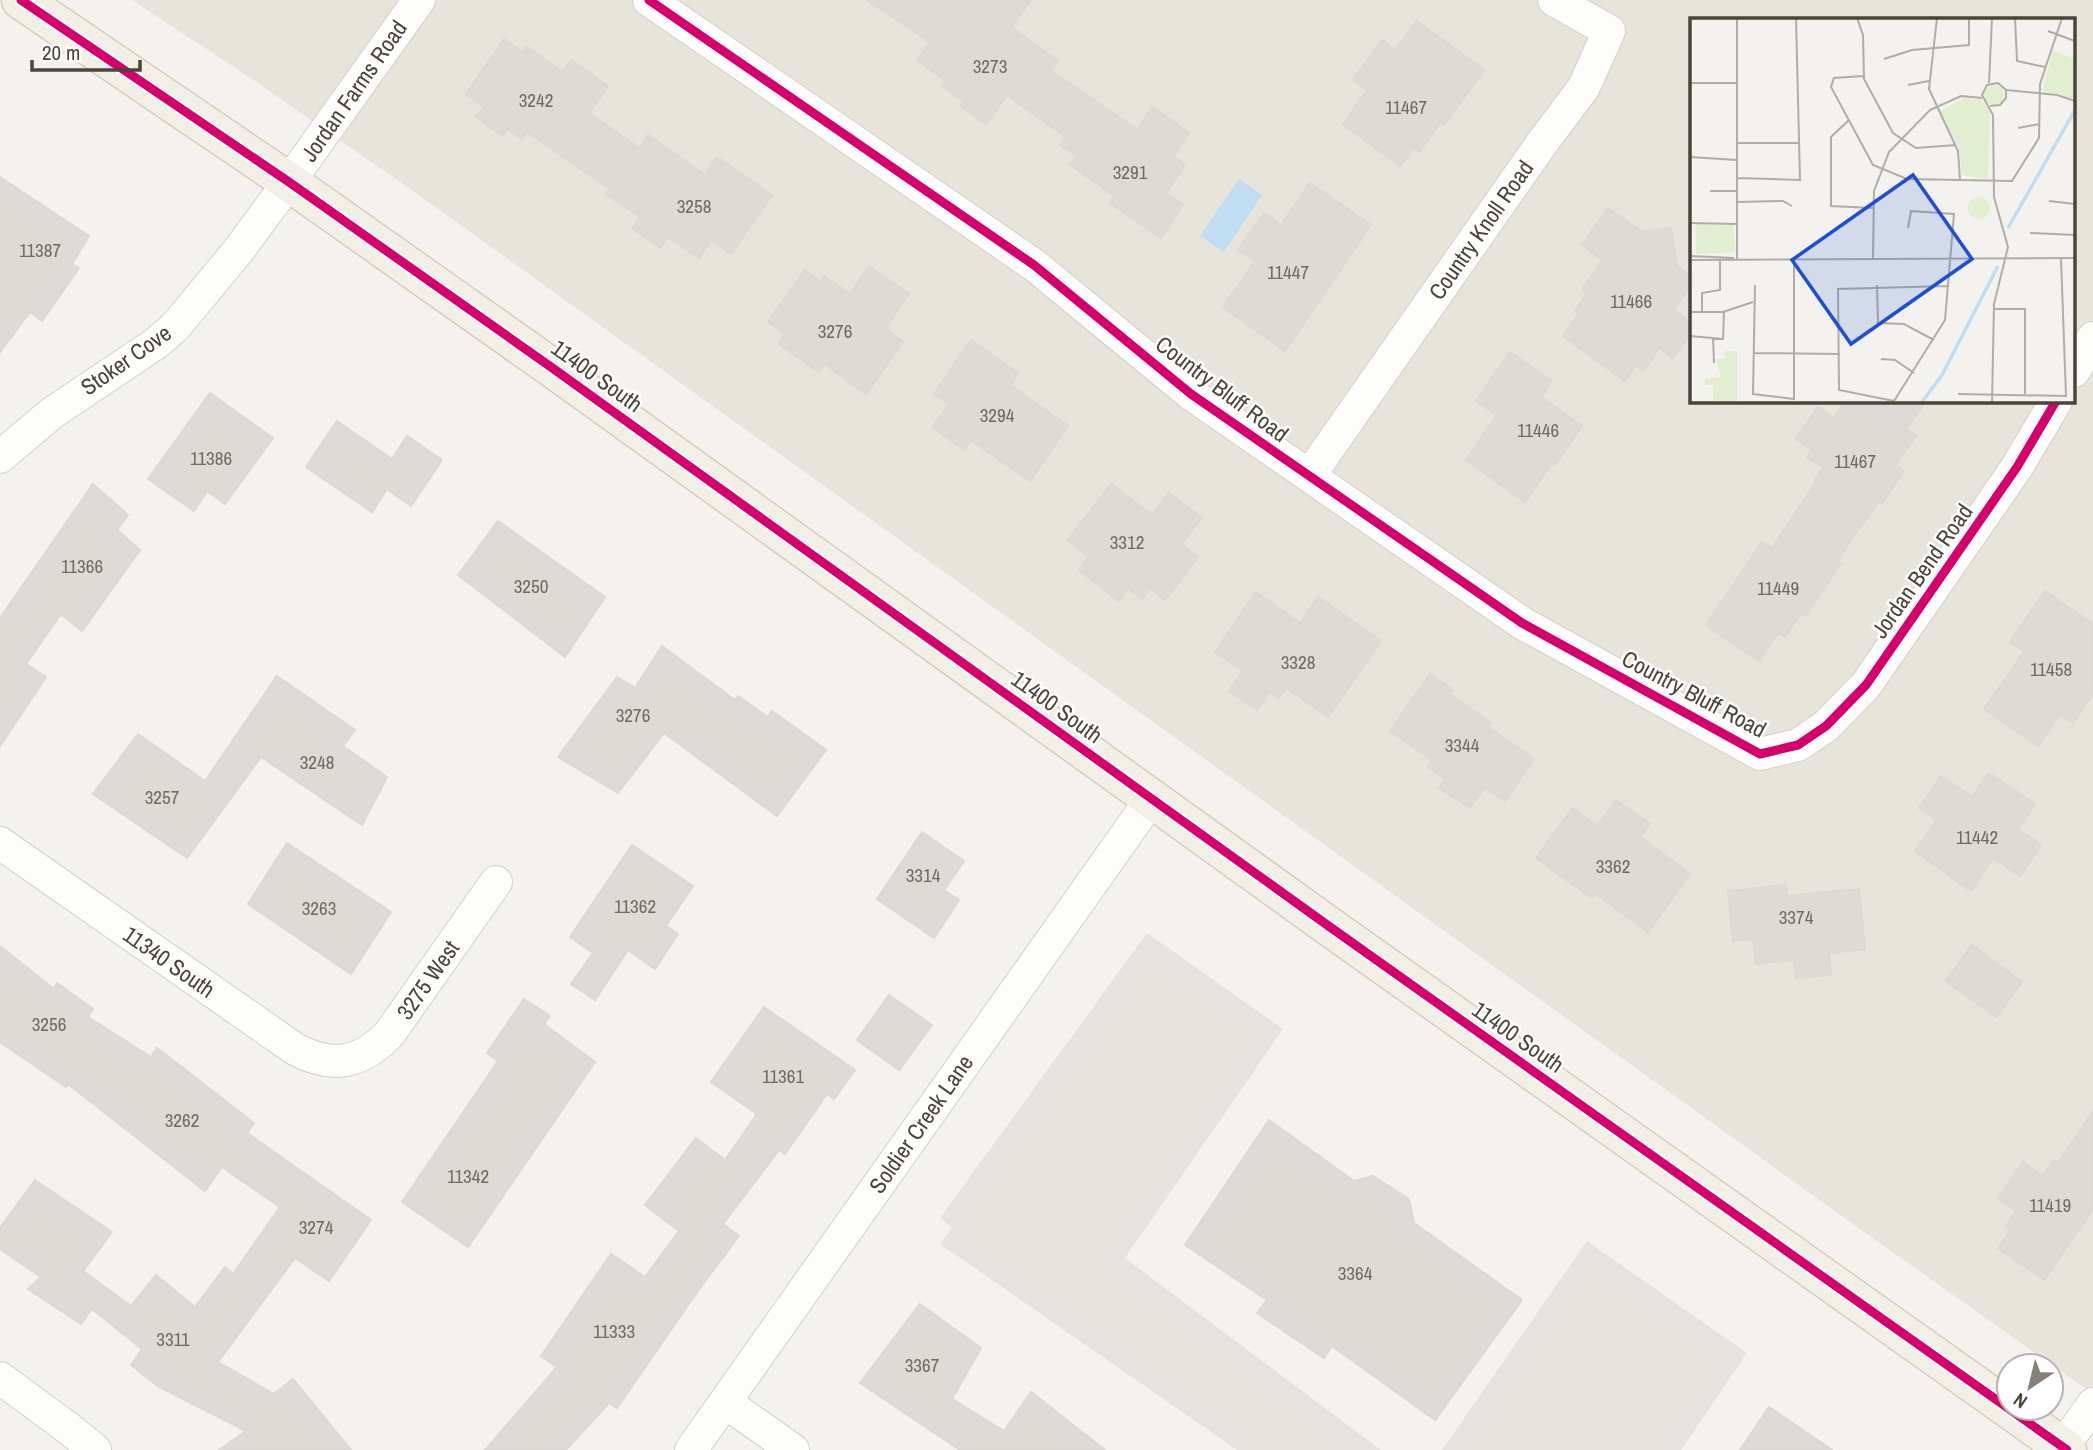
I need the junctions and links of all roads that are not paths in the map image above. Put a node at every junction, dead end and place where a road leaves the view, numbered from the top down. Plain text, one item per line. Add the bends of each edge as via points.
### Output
1 (22, 0) edge
2 (419, 0) edge
3 (649, 0) edge
4 (1554, 0) edge
5 (289, 182) junction
6 (2093, 338) edge
7 (2076, 368) edge
8 (2055, 402) edge
9 (0, 457) edge
10 (1308, 476) junction
11 (1798, 744) joint
12 (1152, 799) junction
13 (0, 843) edge
14 (496, 882) dead end
15 (346, 1061) joint
16 (0, 1378) edge
17 (725, 1402) junction
18 (2093, 1404) edge
19 (2065, 1448) edge
20 (95, 1450) edge
21 (691, 1450) edge
22 (793, 1450) edge

1 - 5 main road, 11400 South
2 - 5 street, Jordan Farms Road
3 - 10 street, Country Bluff Road via 1034,265 1192,394
4 - 10 street, Country Knoll Road via 1609,31 1584,87
5 - 9 street, Stoker Cove via 175,327 52,413
5 - 12 main road, 11400 South
6 - 7 street
8 - 11 street, Jordan Bend Road via 2017,467 1866,685 1826,726
10 - 11 street, Country Bluff Road via 1522,623 1760,754
12 - 17 street, Soldier Creek Lane
12 - 19 main road, 11400 South
13 - 15 street, 11340 South via 295,1049 319,1060
14 - 15 street, 3275 West via 390,1033 371,1051
16 - 20 street
17 - 21 street, Soldier Creek Lane
17 - 22 street
18 - 19 street

